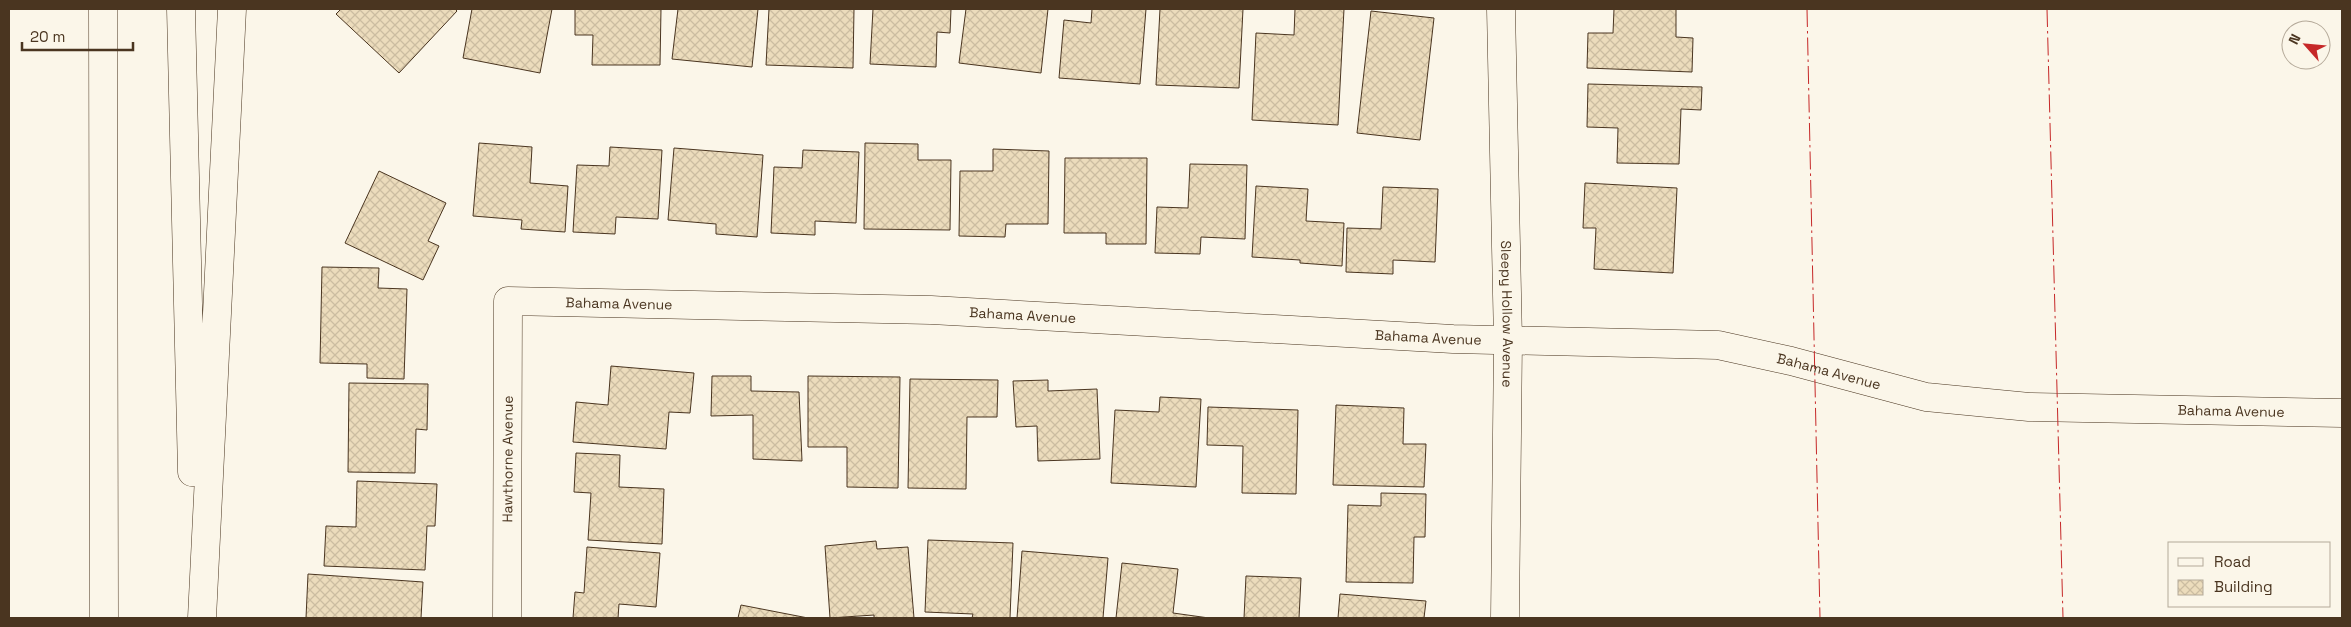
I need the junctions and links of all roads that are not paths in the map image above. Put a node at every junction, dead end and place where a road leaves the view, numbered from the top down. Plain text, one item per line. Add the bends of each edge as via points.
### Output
1 (103, 9) edge
2 (181, 9) edge
3 (232, 9) edge
4 (1501, 9) edge
5 (508, 301) joint
6 (1508, 341) junction
7 (2342, 412) edge
8 (104, 618) edge
9 (196, 618) edge
10 (202, 618) edge
11 (507, 618) edge
12 (1505, 618) edge

1 - 8 main road
2 - 9 main road
3 - 10 main road
4 - 6 main road, Sleepy Hollow Avenue
5 - 6 main road, Bahama Avenue via 931,310
5 - 11 main road, Hawthorne Avenue
6 - 7 main road, Bahama Avenue via 1718,345 1926,397 2029,407
6 - 12 main road, Sleepy Hollow Avenue

